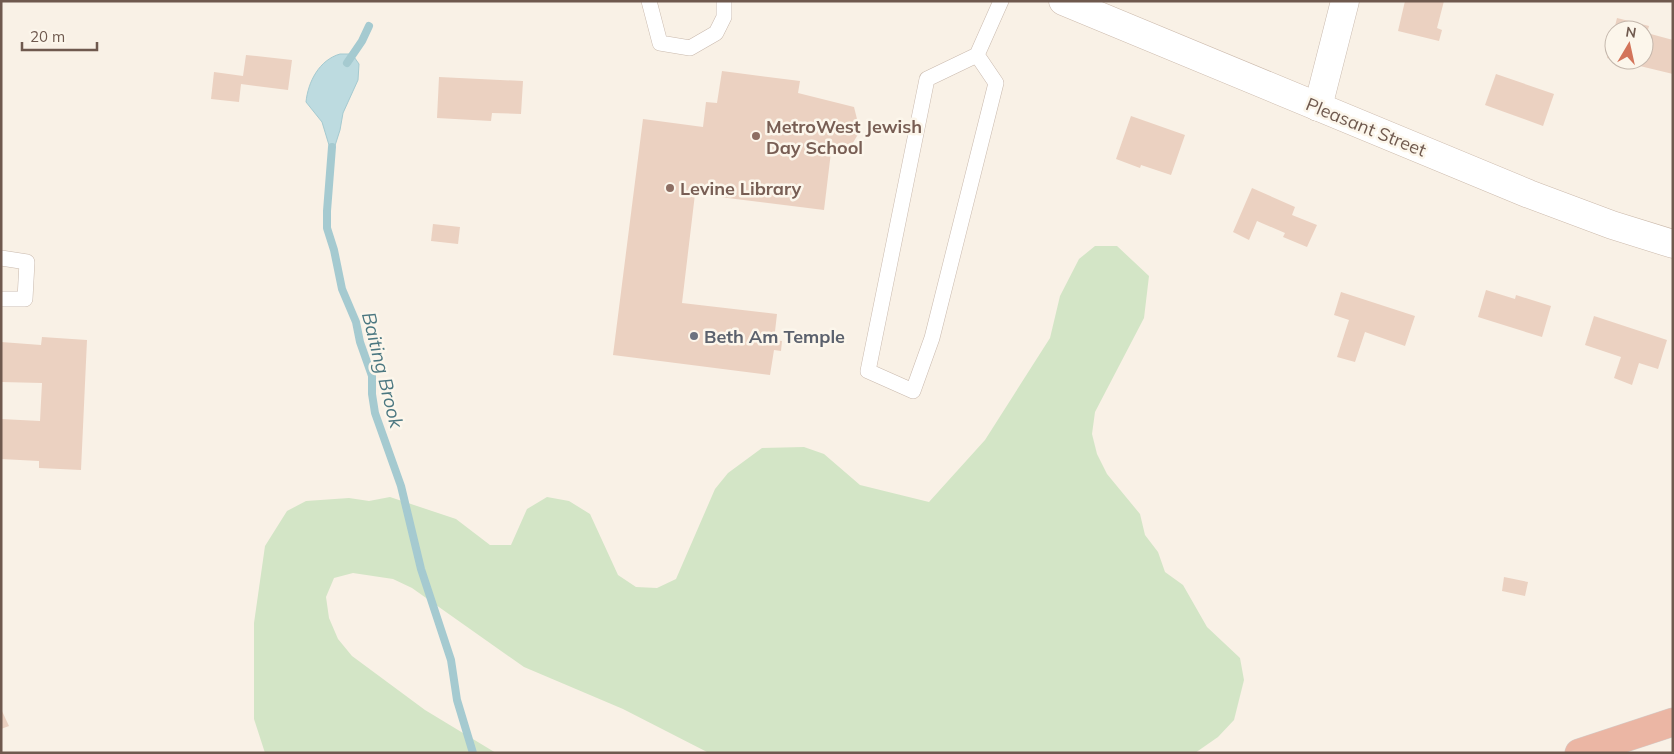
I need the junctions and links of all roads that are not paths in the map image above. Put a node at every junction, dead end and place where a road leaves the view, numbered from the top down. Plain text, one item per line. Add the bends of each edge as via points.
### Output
1 (649, 1) edge
2 (724, 1) edge
3 (1001, 1) edge
4 (1063, 1) edge
5 (1345, 1) edge
6 (977, 55) junction
7 (1318, 107) junction
8 (1673, 244) edge
9 (1, 258) edge
10 (1, 299) edge
11 (1673, 722) edge
12 (1579, 753) edge

1 - 2 lane via 660,44 690,48 716,33 724,17
3 - 6 lane
4 - 7 main road, Pleasant Street
5 - 7 main road
6 - 6 lane via 926,79 868,371 913,391 932,338 996,83
7 - 8 main road, Pleasant Street via 1571,210
9 - 10 lane via 27,262 25,299
11 - 12 highway

